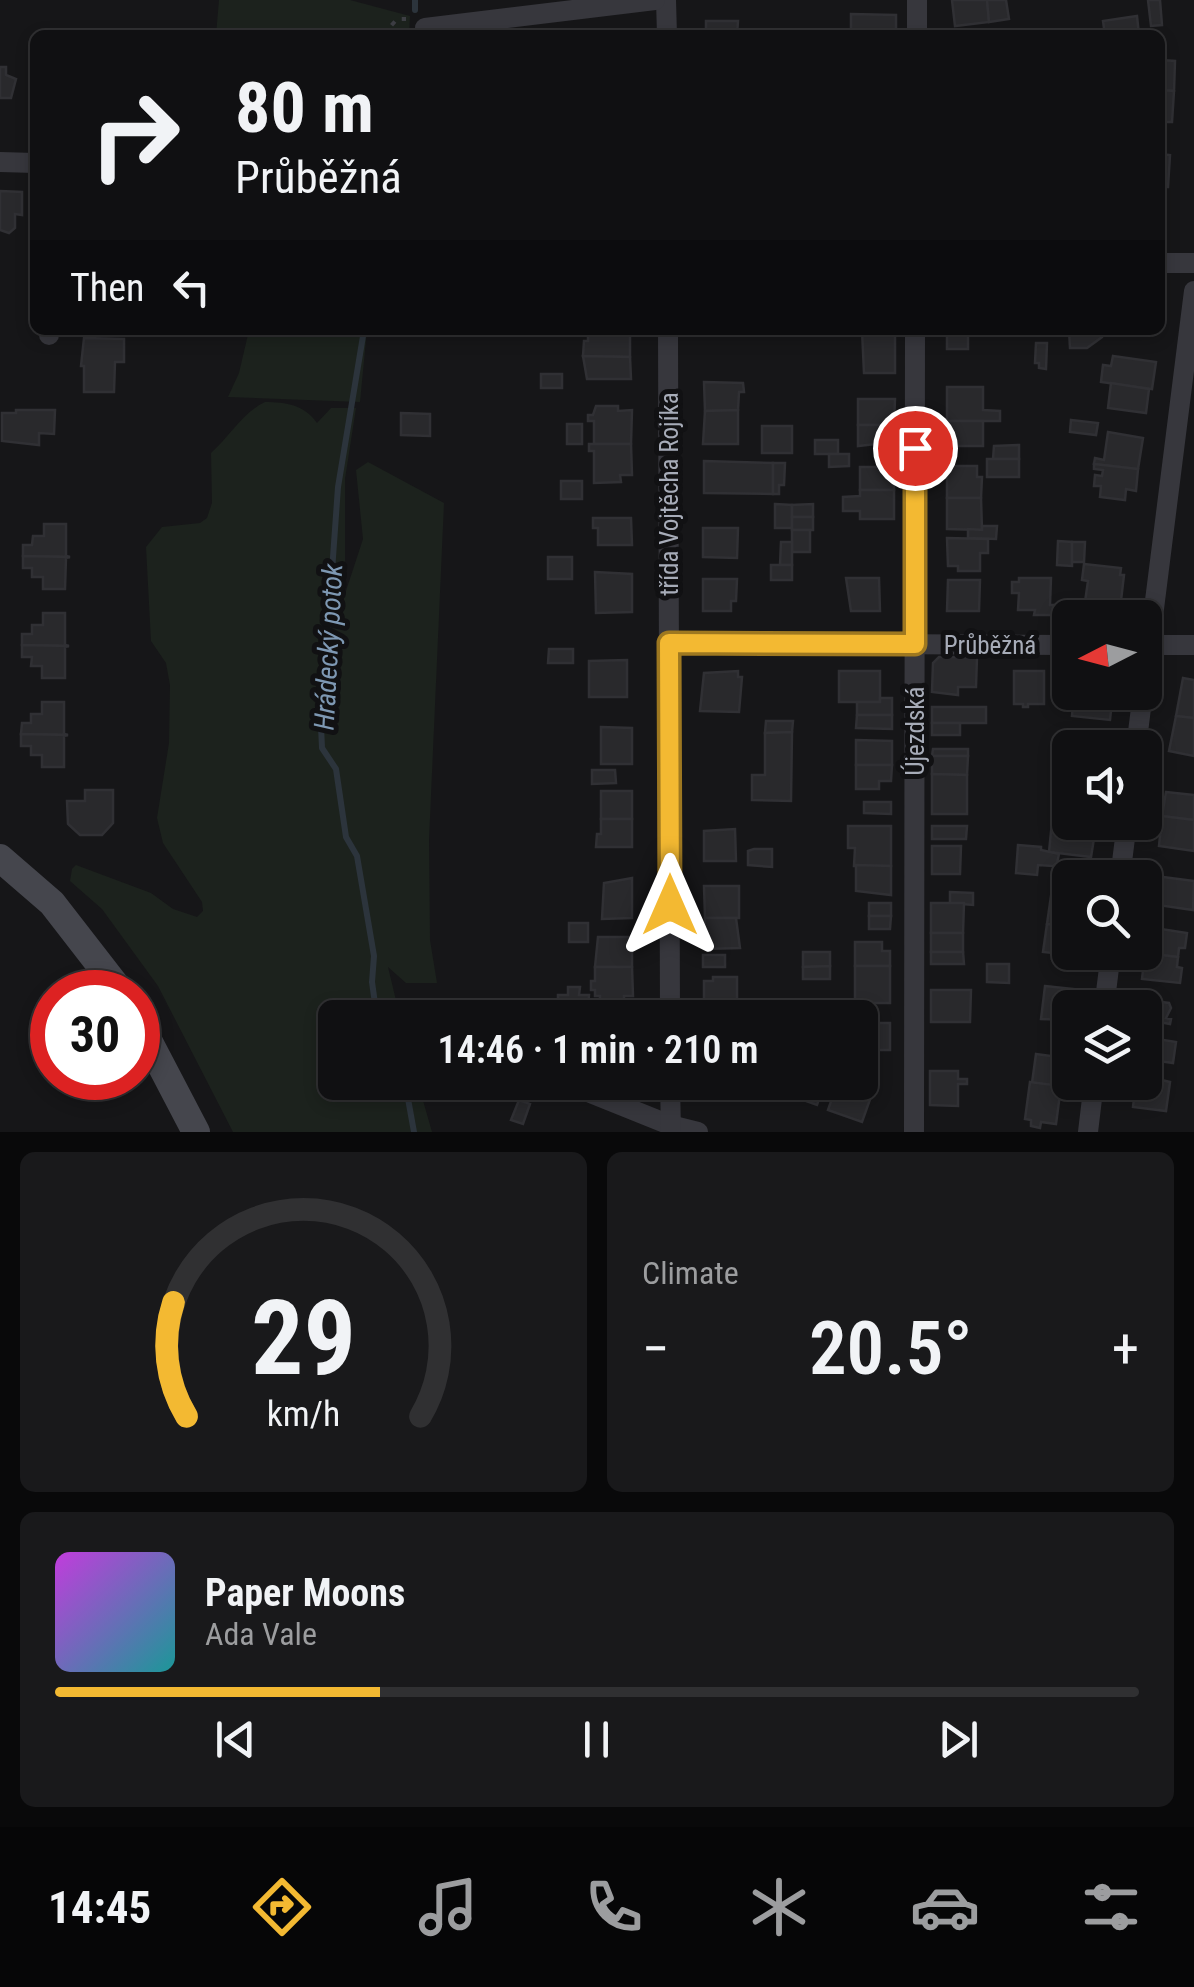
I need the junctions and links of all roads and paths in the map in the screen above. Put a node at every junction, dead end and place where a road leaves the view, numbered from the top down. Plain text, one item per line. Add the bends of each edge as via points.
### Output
1 (655, 0) edge
2 (666, 0) edge
3 (917, 0) edge
4 (425, 28) dead end
5 (667, 30) edge
6 (917, 30) edge
7 (0, 162) edge
8 (30, 162) edge
9 (1165, 263) edge
10 (1194, 264) edge
11 (1194, 291) edge
12 (668, 335) edge
13 (915, 335) edge
14 (1153, 600) edge
15 (669, 643) junction
16 (915, 644) junction
17 (1052, 645) edge
18 (1162, 645) edge
19 (1194, 645) edge
20 (0, 858) edge
21 (104, 970) edge
22 (670, 1000) edge
23 (160, 1063) edge
24 (605, 1100) edge
25 (670, 1100) edge
26 (1092, 1100) edge
27 (670, 1128) edge
28 (196, 1132) edge
29 (698, 1132) edge
30 (914, 1132) edge
31 (1088, 1132) edge

1 - 4 street
2 - 5 street
3 - 6 street
7 - 8 street
9 - 10 street
11 - 14 street
12 - 15 street, třída Vojtěcha Rojíka
13 - 16 street, Újezdská
15 - 16 street, Průběžná
15 - 22 street, třída Vojtěcha Rojíka
16 - 17 street, Průběžná
16 - 30 street, Újezdská
18 - 19 street
20 - 21 main road via 52,903
23 - 28 main road
24 - 27 street
25 - 27 street
26 - 31 street
27 - 29 street

